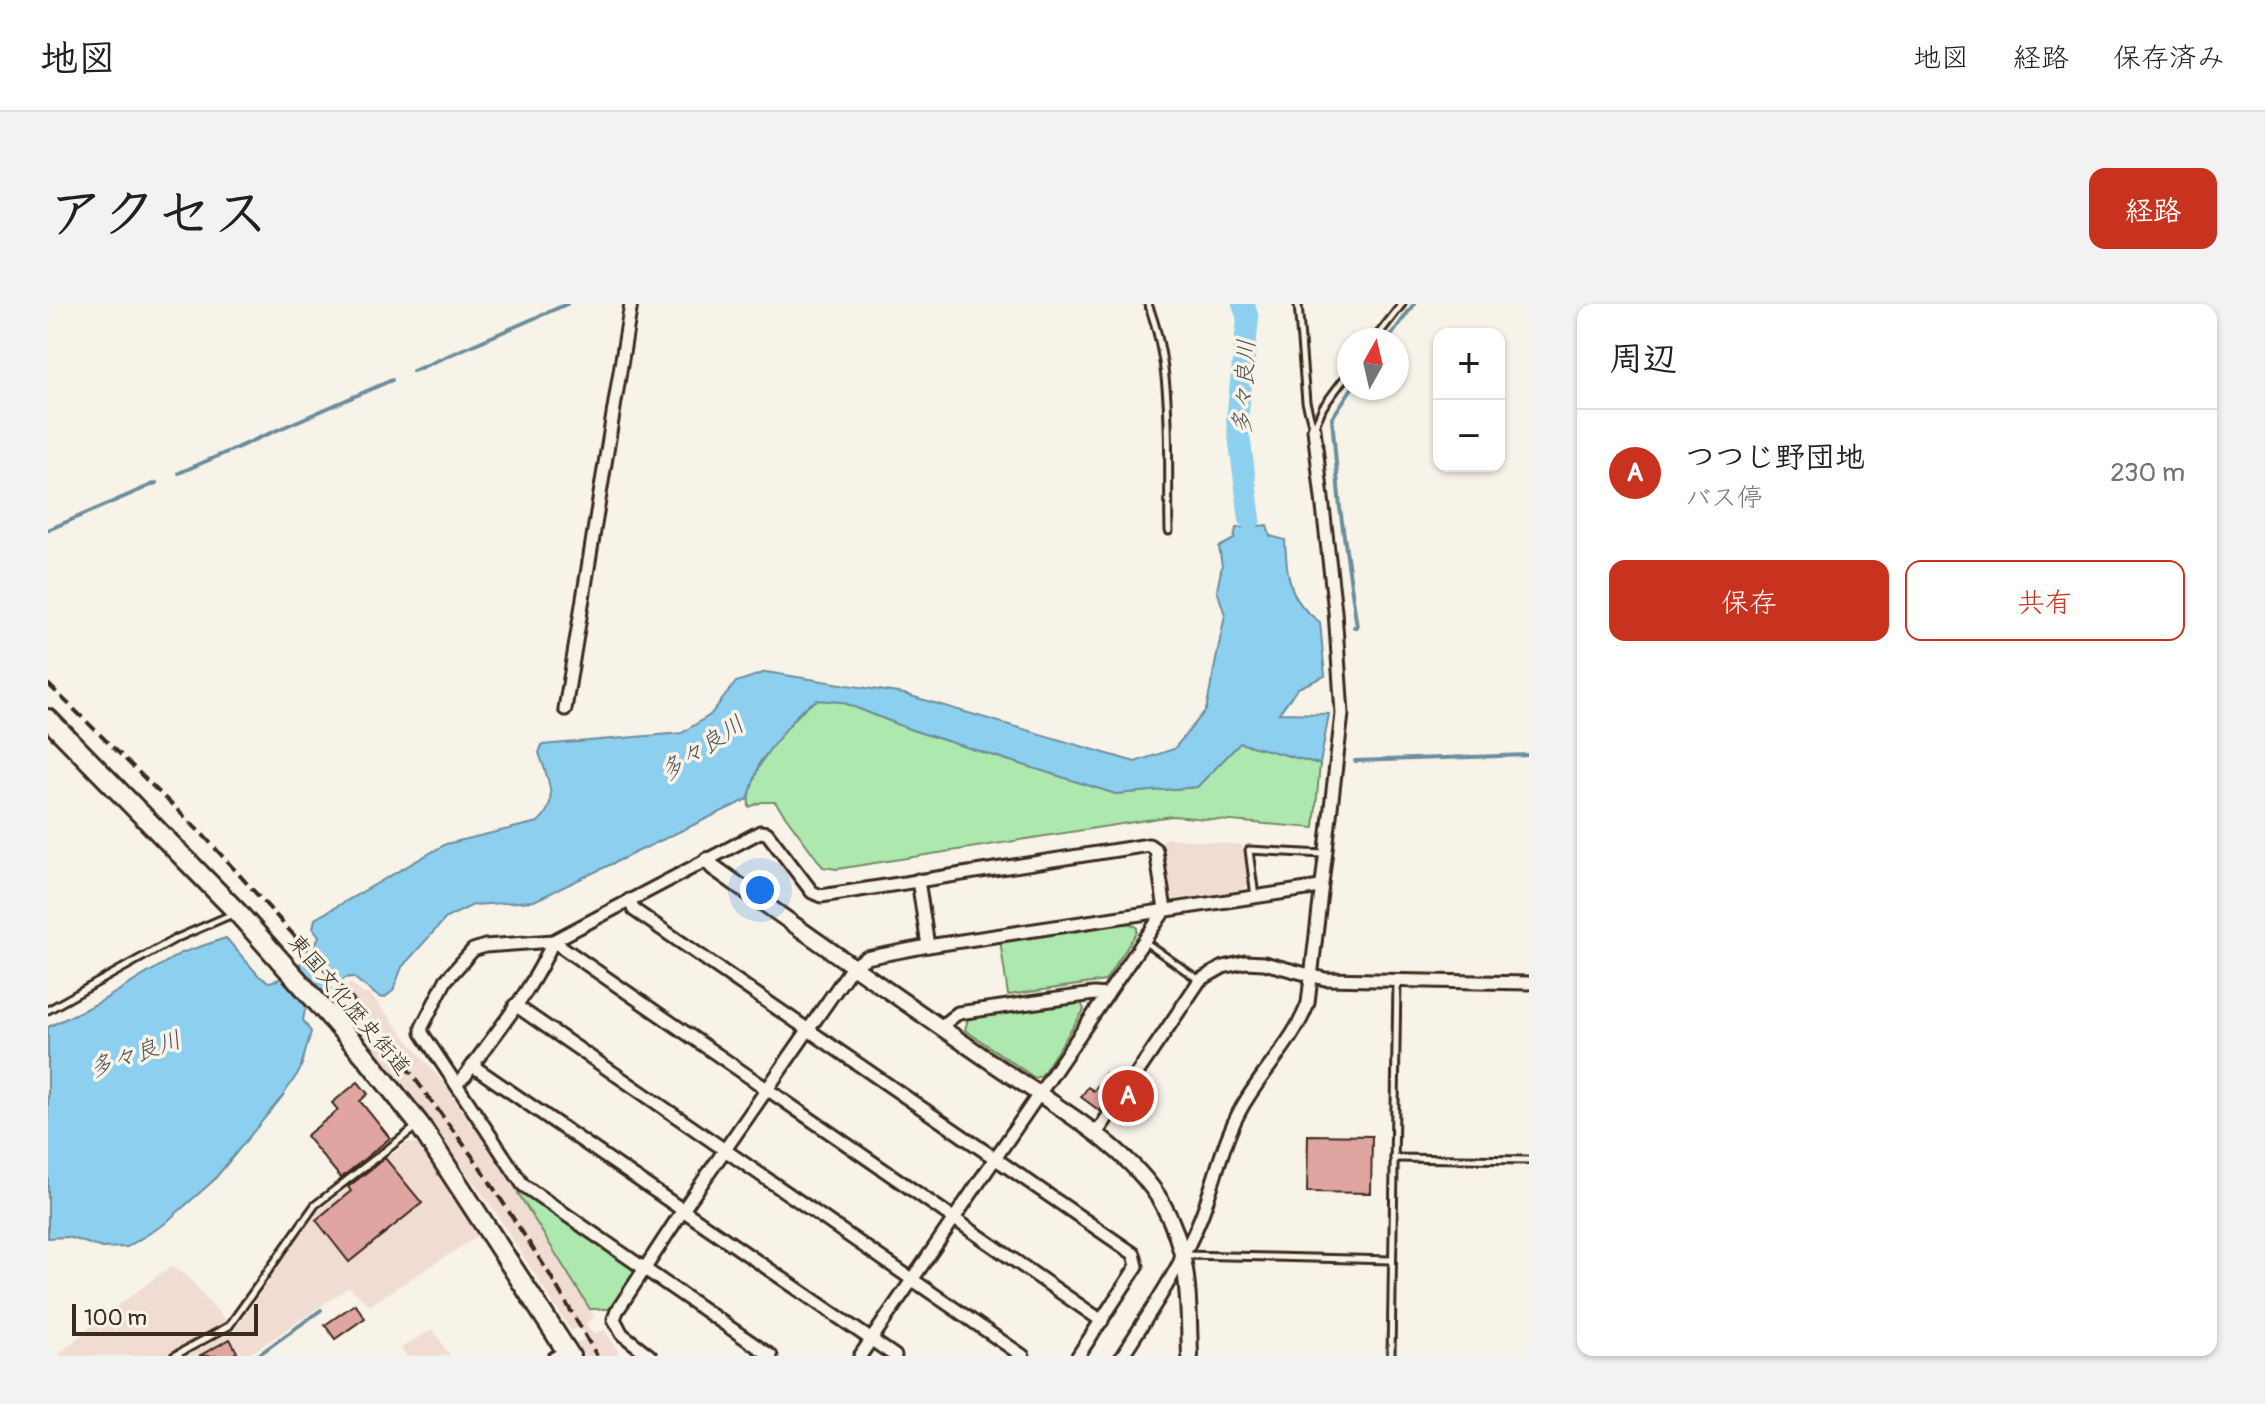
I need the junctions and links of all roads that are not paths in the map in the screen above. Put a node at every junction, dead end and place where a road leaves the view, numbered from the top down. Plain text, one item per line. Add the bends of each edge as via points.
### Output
1 (631, 304) edge
2 (1148, 304) edge
3 (1298, 304) edge
4 (1402, 304) edge
5 (1383, 328) edge
6 (1337, 388) edge
7 (1314, 429) junction
8 (1169, 531) dead end
9 (565, 709) dead end
10 (48, 719) edge
11 (1324, 854) junction
12 (707, 860) junction
13 (918, 880) junction
14 (1320, 887) junction
15 (1255, 897) junction
16 (629, 900) junction
17 (1165, 910) junction
18 (237, 912) junction
19 (553, 941) junction
20 (1144, 942) junction
21 (928, 946) junction
22 (852, 967) junction
23 (1312, 977) junction
24 (1200, 980) junction
25 (1397, 982) junction
26 (1529, 983) edge
27 (1107, 995) junction
28 (515, 1005) junction
29 (48, 1010) edge
30 (940, 1027) junction
31 (809, 1030) junction
32 (473, 1066) junction
33 (456, 1084) junction
34 (767, 1091) junction
35 (1039, 1095) junction
36 (419, 1124) junction
37 (1096, 1134) junction
38 (724, 1151) junction
39 (996, 1158) junction
40 (1394, 1158) junction
41 (1529, 1160) edge
42 (683, 1210) junction
43 (952, 1219) junction
44 (1184, 1255) junction
45 (1392, 1260) junction
46 (644, 1269) junction
47 (914, 1279) junction
48 (1102, 1321) junction
49 (871, 1339) junction
50 (563, 1353) edge
51 (174, 1356) edge
52 (650, 1356) edge
53 (771, 1356) edge
54 (860, 1356) edge
55 (895, 1356) edge
56 (1023, 1356) edge
57 (1078, 1356) edge
58 (1122, 1356) edge
59 (1190, 1356) edge
60 (1391, 1356) edge

1 - 9 street
2 - 8 lane via 1165,380
3 - 7 lane via 1306,402
4 - 5 lane
6 - 7 lane
7 - 11 street via 1342,714
10 - 18 highway, 東国文化歴史街道
11 - 14 street
11 - 15 lane via 1249,850
12 - 13 street via 760,832 767,833 812,892 821,896
12 - 16 street
12 - 22 street
13 - 17 street via 1149,845 1156,850
13 - 21 street
14 - 15 street
14 - 23 street
15 - 17 street
16 - 19 street
16 - 31 street via 634,910
17 - 20 street
17 - 21 street
18 - 29 lane via 175,939
18 - 36 highway, 東国文化歴史街道
19 - 28 street
19 - 33 street via 480,948 468,953 446,980 422,1033
19 - 34 street
20 - 24 lane
20 - 27 street
21 - 22 street via 866,958
22 - 30 street
22 - 31 street
23 - 24 street via 1245,962
23 - 25 street
23 - 44 street via 1303,1016 1240,1110
24 - 37 street
25 - 26 street
25 - 40 lane
27 - 30 street via 958,1013
27 - 35 street
28 - 32 street
28 - 38 street
30 - 35 street
31 - 34 street
31 - 39 street
32 - 33 street
32 - 42 street
33 - 46 street via 523,1185
34 - 38 street
34 - 43 street
35 - 37 street
35 - 39 street
36 - 50 highway, 東国文化歴史街道
36 - 51 lane via 315,1205 229,1326
37 - 44 street via 1161,1200
38 - 42 street
38 - 47 street
39 - 43 street
39 - 48 street via 1134,1254 1137,1266
40 - 41 lane
40 - 45 lane
42 - 46 street
42 - 49 street
43 - 47 street
43 - 48 street
44 - 45 lane
44 - 58 street
44 - 59 street
45 - 60 lane
46 - 52 street via 614,1319 622,1334
46 - 53 street
47 - 49 street
47 - 56 street
48 - 57 street
49 - 54 street
49 - 55 street

